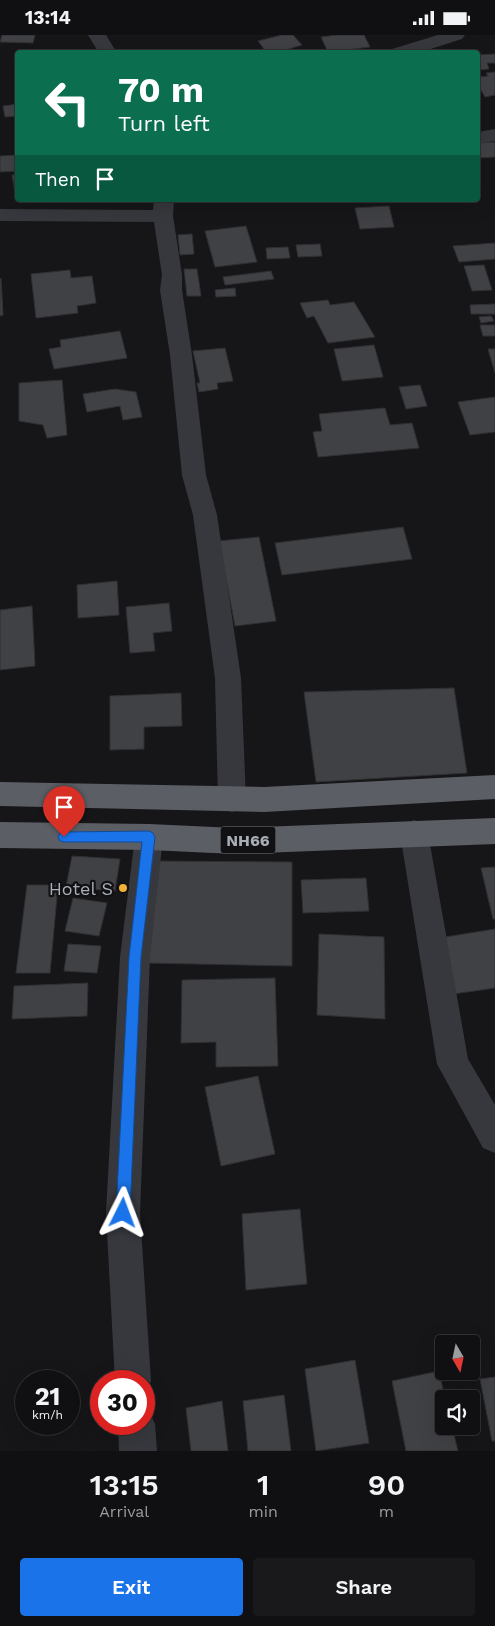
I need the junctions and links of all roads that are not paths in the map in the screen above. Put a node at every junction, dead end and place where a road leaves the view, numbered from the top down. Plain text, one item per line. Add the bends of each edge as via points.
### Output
1 (97, 35) edge
2 (456, 35) edge
3 (106, 50) edge
4 (408, 50) edge
5 (495, 135) edge
6 (480, 138) edge
7 (164, 208) edge
8 (0, 215) edge
9 (495, 787) edge
10 (0, 794) edge
11 (232, 800) junction
12 (495, 831) edge
13 (414, 833) junction
14 (0, 835) edge
15 (149, 837) junction
16 (235, 841) junction
17 (495, 1136) edge
18 (132, 1370) edge
19 (137, 1435) edge
20 (138, 1451) edge

1 - 3 street
2 - 4 street
5 - 6 street
7 - 8 street
7 - 11 street via 194,475 205,515 228,678
9 - 11 highway via 354,797
10 - 11 highway
11 - 16 highway
12 - 13 highway, NH66
13 - 16 highway, NH66
13 - 17 street via 453,1064
14 - 15 highway, NH66
15 - 16 highway, NH66
15 - 18 street via 135,957 123,1213
19 - 20 street

